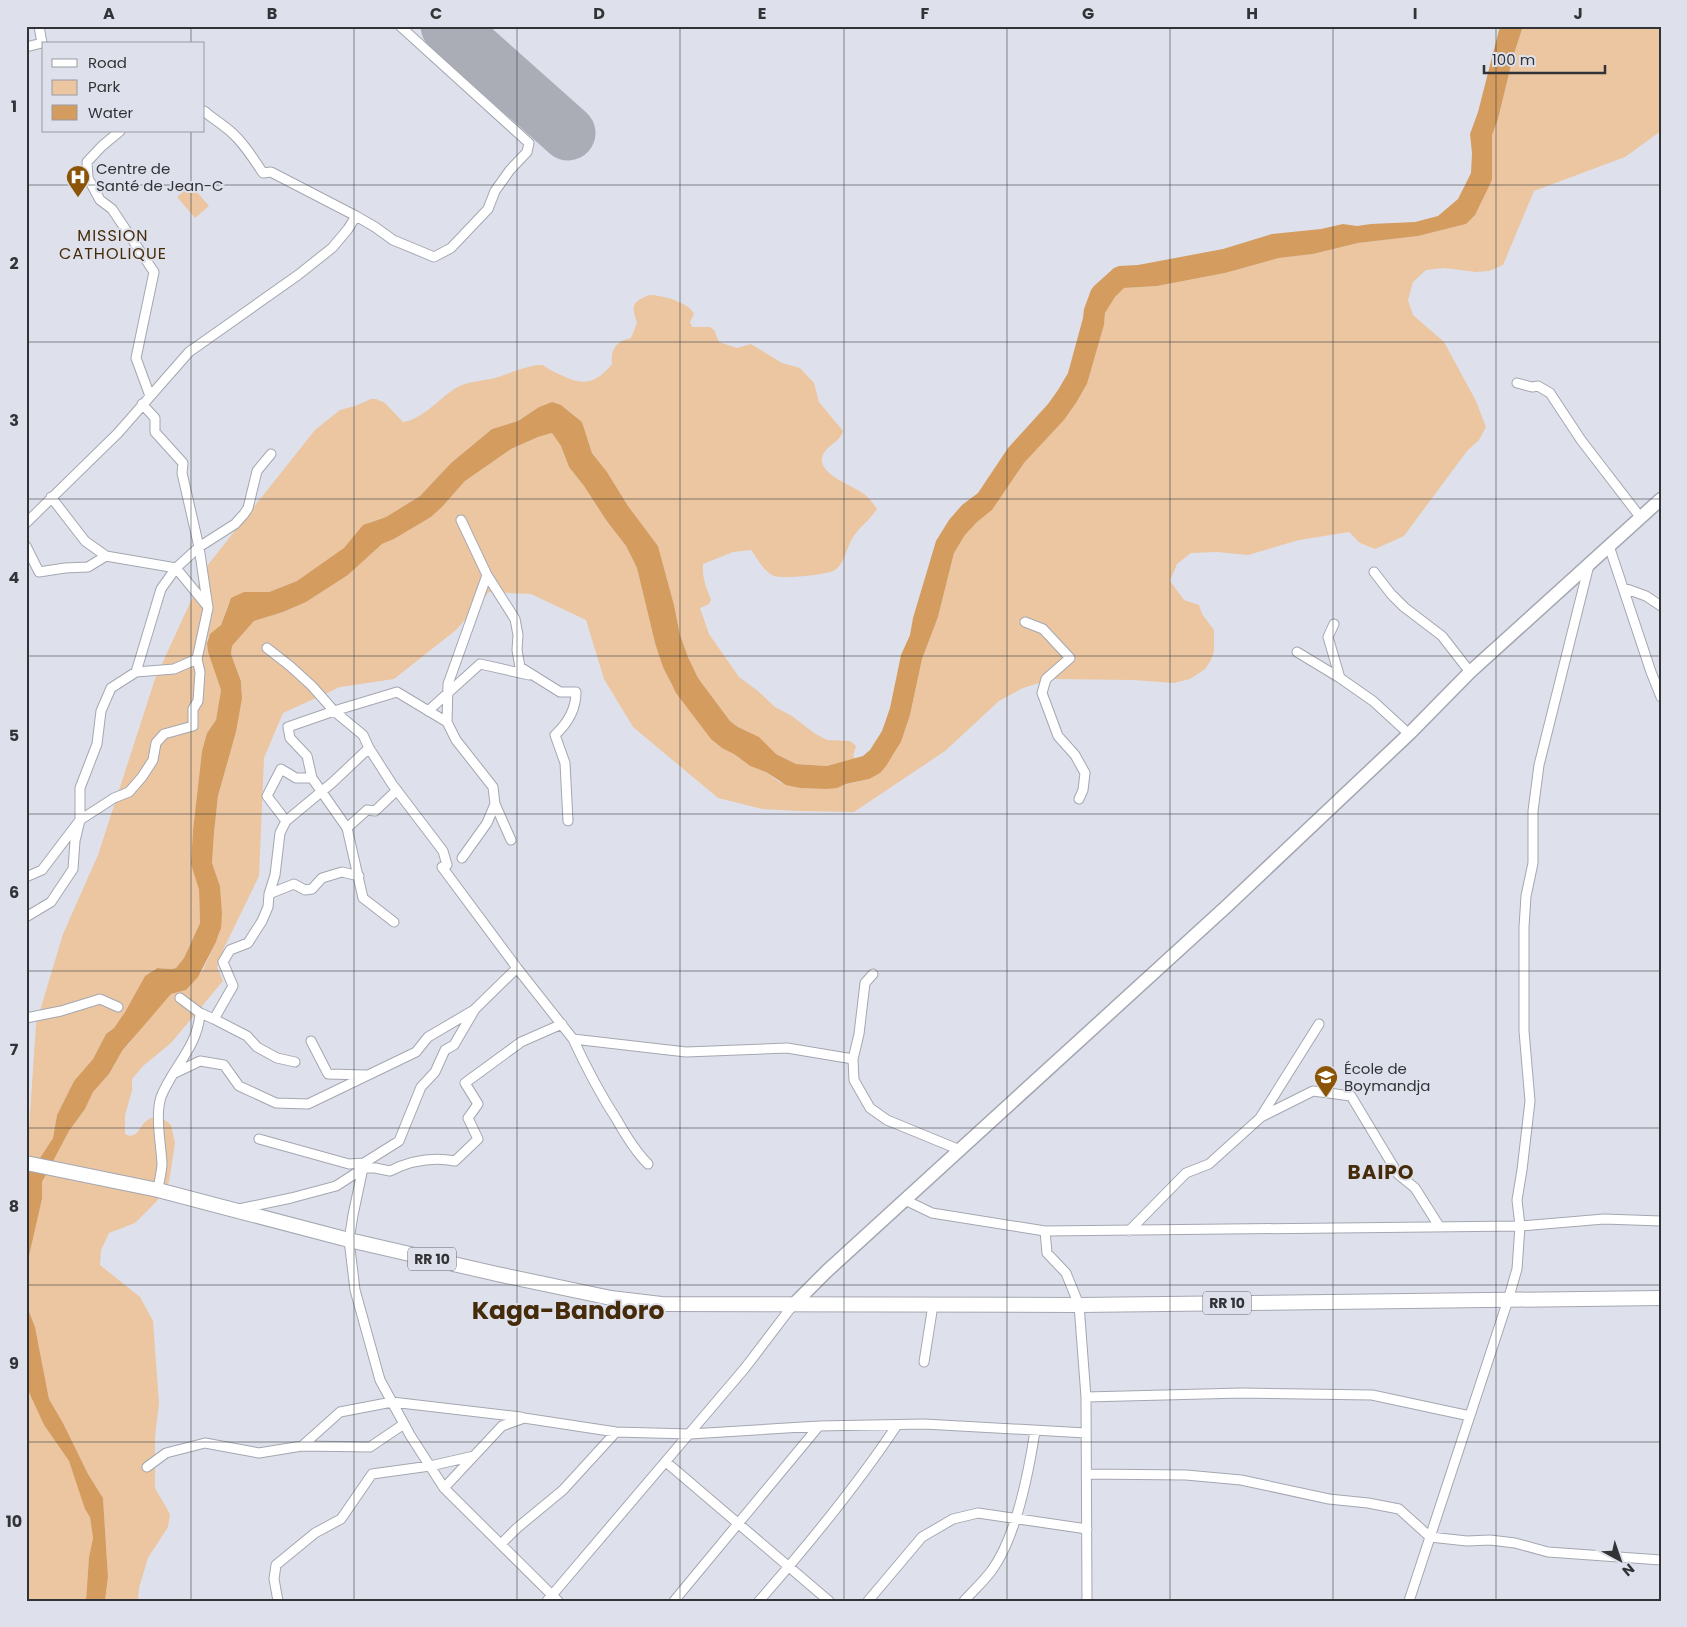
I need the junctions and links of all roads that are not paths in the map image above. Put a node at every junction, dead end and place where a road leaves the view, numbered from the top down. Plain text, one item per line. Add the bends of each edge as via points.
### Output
1 (39, 26) edge
2 (400, 26) edge
3 (26, 47) edge
4 (205, 112) edge
5 (119, 132) edge
6 (356, 216) junction
7 (1517, 383) dead end
8 (150, 396) junction
9 (142, 404) junction
10 (271, 454) dead end
11 (51, 497) junction
12 (1661, 499) edge
13 (1640, 518) junction
14 (461, 520) dead end
15 (26, 523) edge
16 (26, 546) edge
17 (1609, 546) junction
18 (199, 547) junction
19 (106, 556) junction
20 (1589, 565) junction
21 (176, 568) junction
22 (1374, 572) dead end
23 (486, 575) junction
24 (1624, 588) junction
25 (1661, 606) edge
26 (208, 608) junction
27 (1025, 622) dead end
28 (1334, 624) dead end
29 (268, 648) dead end
30 (1297, 652) dead end
31 (197, 659) junction
32 (136, 672) junction
33 (1470, 672) junction
34 (536, 677) junction
35 (1340, 678) junction
36 (448, 694) junction
37 (1661, 697) edge
38 (334, 711) junction
39 (428, 711) junction
40 (447, 722) junction
41 (1409, 734) junction
42 (369, 748) junction
43 (312, 778) junction
44 (397, 790) junction
45 (322, 791) junction
46 (1079, 799) dead end
47 (495, 804) junction
48 (80, 820) junction
49 (286, 821) junction
50 (568, 821) dead end
51 (347, 828) junction
52 (511, 840) dead end
53 (462, 858) dead end
54 (359, 876) junction
55 (26, 877) edge
56 (269, 894) junction
57 (26, 917) edge
58 (394, 922) dead end
59 (517, 968) junction
60 (873, 974) dead end
61 (180, 998) dead end
62 (118, 1007) dead end
63 (475, 1009) junction
64 (200, 1013) junction
65 (26, 1018) edge
66 (214, 1019) junction
67 (562, 1024) junction
68 (1319, 1024) dead end
69 (573, 1039) junction
70 (311, 1041) dead end
71 (853, 1059) junction
72 (295, 1062) dead end
73 (175, 1073) junction
74 (367, 1075) junction
75 (1260, 1118) junction
76 (259, 1139) dead end
77 (960, 1150) junction
78 (26, 1163) edge
79 (648, 1164) dead end
80 (364, 1165) junction
81 (158, 1190) junction
82 (905, 1200) junction
83 (236, 1209) junction
84 (1661, 1221) edge
85 (1439, 1226) junction
86 (1520, 1226) junction
87 (1045, 1231) junction
88 (1129, 1231) junction
89 (349, 1240) junction
90 (1661, 1298) edge
91 (1508, 1300) junction
92 (794, 1305) junction
93 (933, 1305) junction
94 (1080, 1305) junction
95 (924, 1362) dead end
96 (1086, 1397) junction
97 (392, 1402) junction
98 (1470, 1416) junction
99 (524, 1418) junction
100 (404, 1424) junction
101 (897, 1424) junction
102 (819, 1426) junction
103 (1034, 1431) junction
104 (616, 1432) junction
105 (1086, 1433) junction
106 (690, 1434) junction
107 (302, 1446) junction
108 (475, 1456) junction
109 (666, 1462) junction
110 (430, 1466) junction
111 (147, 1467) dead end
112 (1086, 1474) junction
113 (444, 1488) junction
114 (1014, 1519) junction
115 (738, 1523) junction
116 (1087, 1529) junction
117 (1430, 1537) junction
118 (501, 1544) junction
119 (1661, 1560) edge
120 (789, 1566) junction
121 (553, 1599) edge
122 (278, 1601) edge
123 (674, 1601) edge
124 (759, 1601) edge
125 (829, 1601) edge
126 (868, 1601) edge
127 (964, 1601) edge
128 (1087, 1601) edge
129 (1409, 1601) edge

1 - 3 street via 42,43
2 - 6 street via 529,143 527,152 510,170 488,209 451,248 434,257 392,240
4 - 6 street via 248,150 263,173 271,172
5 - 8 street via 87,162 88,178 100,200 112,209 154,272 136,358
6 - 8 street via 332,248 189,352
7 - 13 street via 1538,386 1550,393 1580,440
8 - 9 street
9 - 11 street via 90,462
9 - 18 street via 155,418 155,432 183,463 182,473
10 - 18 street via 257,471 244,514 235,524
11 - 15 street
11 - 19 street via 85,541
12 - 13 street
13 - 17 street
14 - 23 street
16 - 19 street via 39,572 88,567
17 - 20 street
17 - 24 street
18 - 21 street
18 - 26 street
19 - 21 street
20 - 33 street
20 - 86 street via 1539,765 1533,811 1533,863 1524,927 1524,1031 1530,1101 1517,1200
21 - 26 street
21 - 32 street via 161,589
22 - 33 street via 1404,607 1442,636
23 - 34 street via 515,619 520,667
23 - 36 street via 448,684
24 - 25 street
24 - 37 street
26 - 31 street
27 - 46 street via 1043,629 1070,658 1046,679 1042,693 1058,736 1075,755 1085,773
28 - 35 street via 1328,637
29 - 38 street via 312,686
30 - 35 street
31 - 32 street via 174,670
31 - 48 street via 200,672 198,701 193,709 194,726 164,734 156,743 153,760 129,792
32 - 48 street via 111,688 101,711 97,744 80,788
33 - 41 street
34 - 36 street via 480,664
34 - 50 street via 560,692 576,692 573,712 555,735 565,763
35 - 41 street via 1373,701
36 - 39 street
36 - 40 street
38 - 39 street via 397,692
38 - 42 street via 363,735
38 - 43 street via 288,727 290,738 307,756
39 - 40 street
40 - 47 street via 456,740 493,787
41 - 77 street
42 - 44 street
42 - 45 street
43 - 45 street
43 - 49 street via 296,778 281,769 268,796
44 - 51 street via 375,811 368,810
44 - 59 street via 443,851 445,866
45 - 49 street
45 - 51 street
47 - 52 street
47 - 53 street via 487,822
48 - 55 street via 42,870
48 - 57 street via 75,860 69,878 52,902
49 - 56 street via 280,833 275,876
51 - 54 street
54 - 56 street via 342,872 322,878 312,889 305,890 294,884
54 - 58 street via 363,898
56 - 66 street via 262,922 248,943 230,950 223,962 233,986
59 - 63 street
59 - 67 street
60 - 71 street via 865,983
61 - 64 street
62 - 65 street via 100,999
63 - 74 street via 428,1037 416,1052
63 - 80 street via 454,1045 444,1050 435,1072 422,1087 400,1141
64 - 66 street
64 - 73 street via 191,1045
66 - 72 street via 242,1033 257,1047 277,1058
67 - 69 street
67 - 80 street via 521,1042 465,1083 478,1104 468,1118 478,1139 455,1161 440,1159 404,1164 390,1171
68 - 75 street
69 - 71 street via 686,1052 787,1048
69 - 79 street via 599,1092 637,1153
70 - 74 street via 328,1074
71 - 77 street via 854,1080 870,1108 888,1120
73 - 74 street via 200,1062 224,1065 239,1086 276,1102 308,1104
73 - 81 street via 161,1098 159,1145 162,1164
75 - 85 street via 1313,1091 1351,1096 1398,1174 1416,1188
75 - 88 street via 1210,1164 1186,1173
76 - 80 street via 349,1164
77 - 82 street
78 - 81 main road, RR 10
80 - 83 street via 336,1186
80 - 89 street
81 - 83 main road, RR 10
82 - 87 street via 932,1213
82 - 92 street
83 - 89 main road, RR 10
84 - 86 street via 1604,1219
85 - 86 street
85 - 88 street
86 - 91 street via 1517,1269
87 - 88 street
87 - 94 street via 1048,1253 1066,1273
89 - 92 main road, RR 10 via 611,1298 661,1304
89 - 97 street via 356,1290 380,1380
90 - 91 main road, RR 10
91 - 94 main road, RR 10
91 - 98 street
92 - 93 main road, RR 10
92 - 106 street
93 - 94 main road, RR 10
93 - 95 street
94 - 96 street
96 - 98 street via 1242,1393 1372,1395
96 - 105 street
97 - 99 street
97 - 100 street
97 - 107 street via 340,1412
98 - 117 street
99 - 104 street
99 - 108 street via 502,1426
100 - 107 street via 370,1447
100 - 110 street
101 - 102 street
101 - 103 street
101 - 120 street via 867,1469
102 - 106 street
102 - 115 street
103 - 105 street
103 - 114 street via 1028,1472
104 - 106 street
104 - 118 street via 563,1490
105 - 112 street
106 - 109 street
107 - 111 street via 259,1453 205,1443 166,1453
108 - 110 street
108 - 113 street
109 - 115 street
109 - 121 street
110 - 113 street
110 - 122 street via 372,1474 341,1519 315,1533 276,1565 274,1579
112 - 116 street
112 - 117 street via 1186,1475 1241,1480 1329,1499 1368,1503 1399,1509
113 - 118 street
114 - 116 street
114 - 126 street via 978,1514 953,1519 922,1537
114 - 127 street via 1005,1549
115 - 120 street
115 - 123 street
116 - 128 street
117 - 119 street via 1515,1543 1548,1552
117 - 129 street
118 - 121 street
120 - 124 street
120 - 125 street

